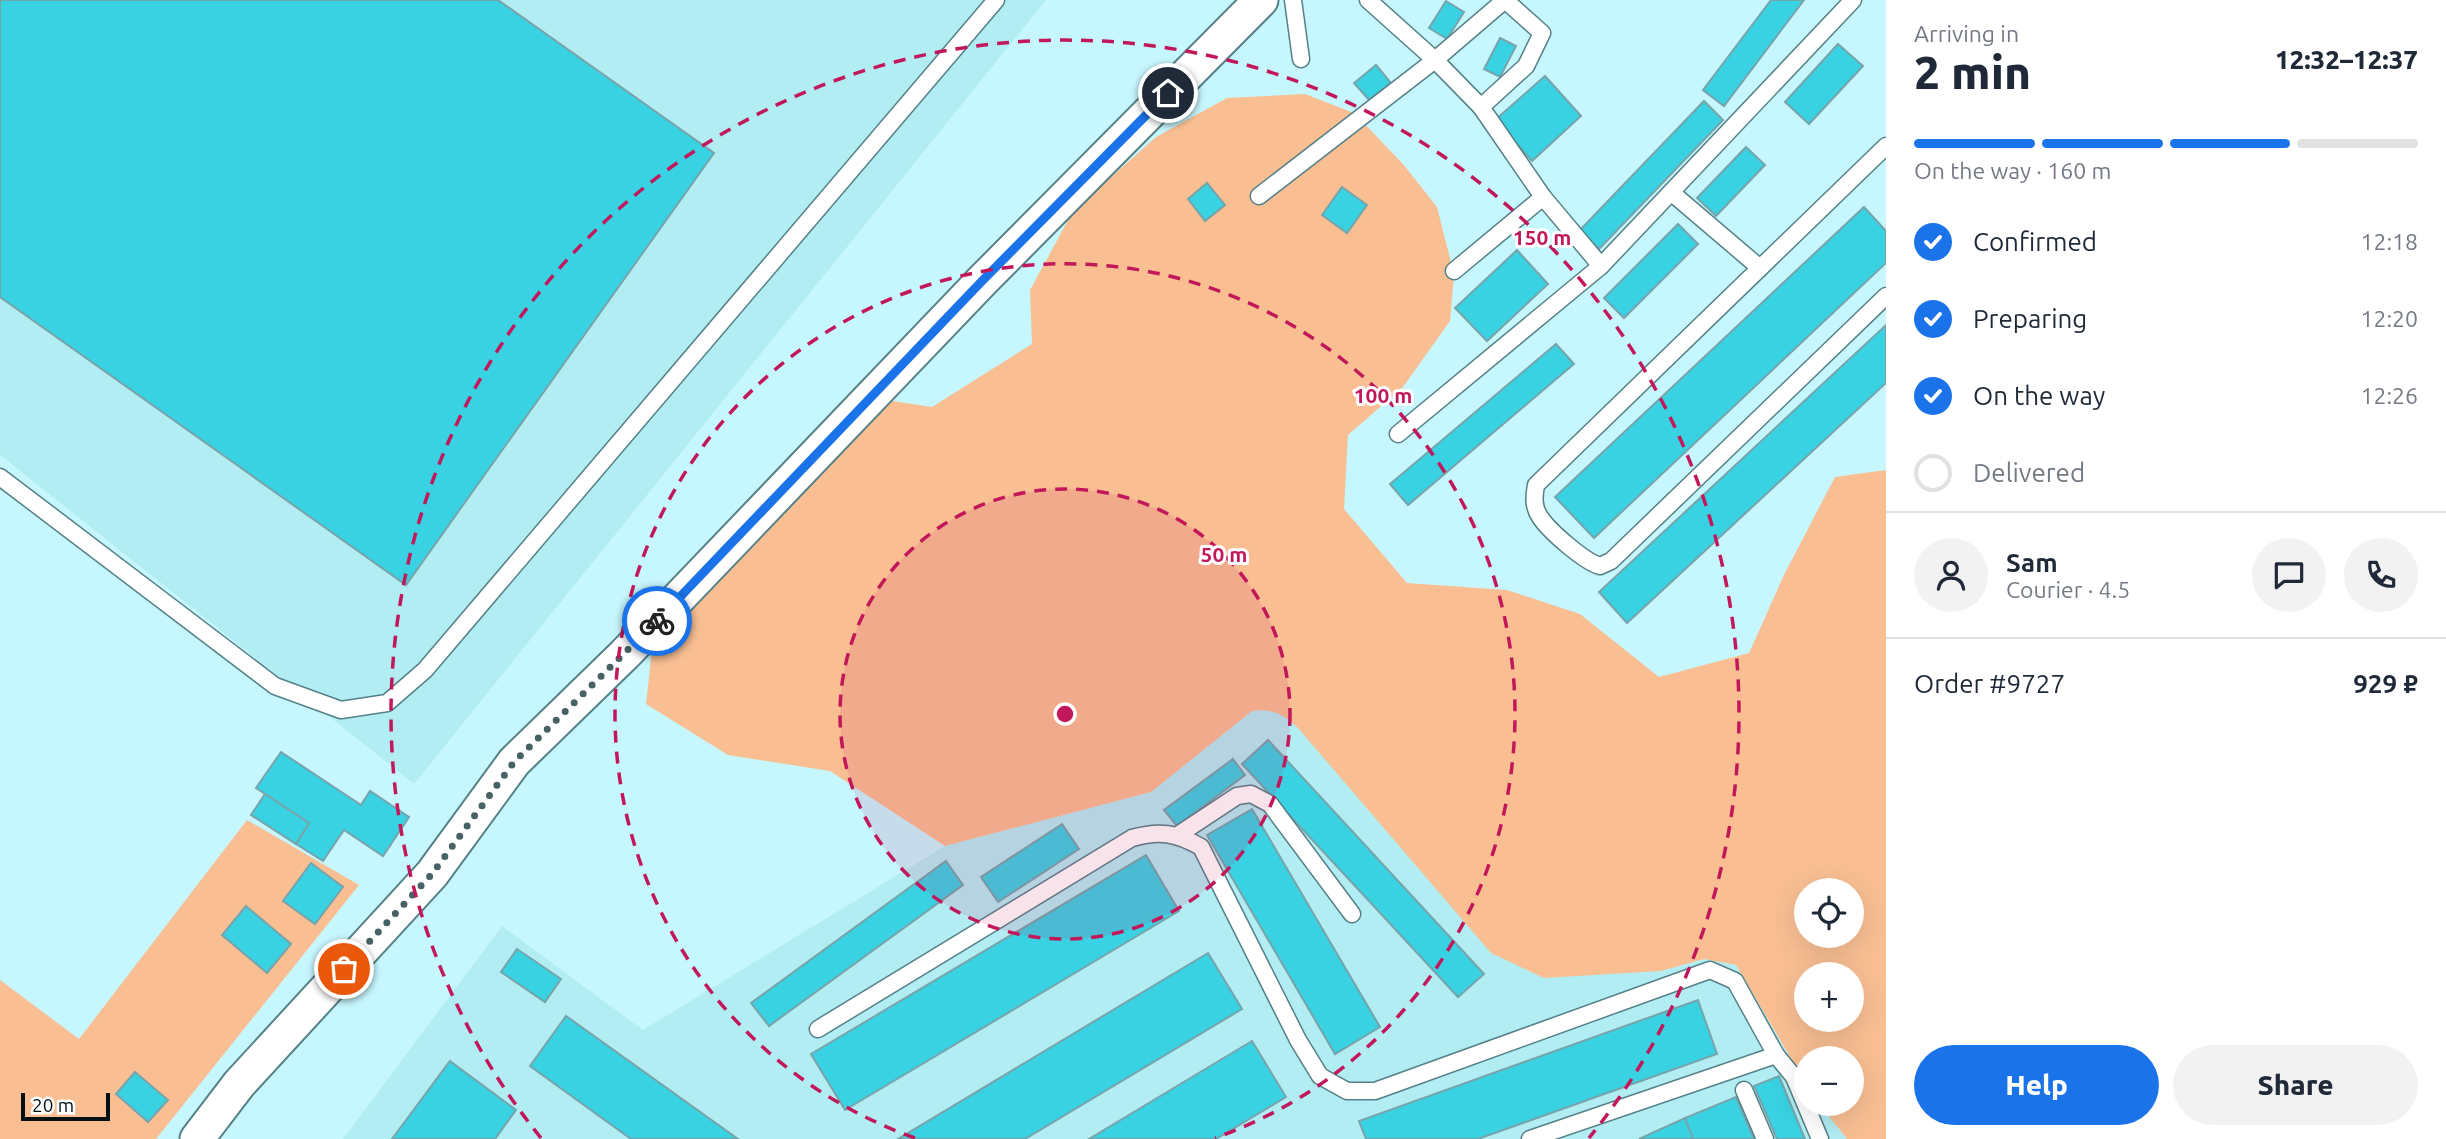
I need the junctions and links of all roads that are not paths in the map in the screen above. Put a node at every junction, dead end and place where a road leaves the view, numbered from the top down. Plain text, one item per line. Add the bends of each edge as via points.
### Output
1 (996, 0) edge
2 (1261, 0) edge
3 (1293, 0) edge
4 (1368, 0) edge
5 (1505, 0) edge
6 (1853, 0) edge
7 (1301, 59) dead end
8 (1435, 60) junction
9 (1481, 107) junction
10 (1886, 146) edge
11 (1672, 193) junction
12 (1259, 196) dead end
13 (1543, 197) junction
14 (1601, 266) junction
15 (1760, 268) junction
16 (1454, 271) dead end
17 (1886, 296) edge
18 (1398, 435) dead end
19 (0, 477) edge
20 (1178, 835) junction
21 (1352, 915) dead end
22 (818, 1029) dead end
23 (1776, 1055) junction
24 (1744, 1090) dead end
25 (1562, 1133) edge
26 (197, 1139) edge
27 (1530, 1139) edge
28 (1765, 1139) edge
29 (1820, 1139) edge

1 - 19 lane via 425,670 387,703 341,710 275,686
2 - 26 street via 982,281 625,654 514,762 432,874 239,1084
3 - 7 lane
4 - 8 lane
5 - 8 lane
5 - 9 lane via 1542,33 1527,66
6 - 11 lane
8 - 9 lane
8 - 12 lane
9 - 13 lane
10 - 15 lane
11 - 14 lane
11 - 15 lane
13 - 14 lane
13 - 16 lane
14 - 18 lane
15 - 17 lane via 1536,485 1533,500 1540,518 1589,563 1600,566 1611,561
20 - 21 lane via 1237,796 1251,794 1270,804
20 - 22 lane via 1155,831 1132,838
20 - 23 lane via 1202,846 1320,1076 1347,1091 1375,1091 1710,970 1735,981
23 - 25 lane
23 - 29 lane via 1794,1077
24 - 28 lane
25 - 27 lane

